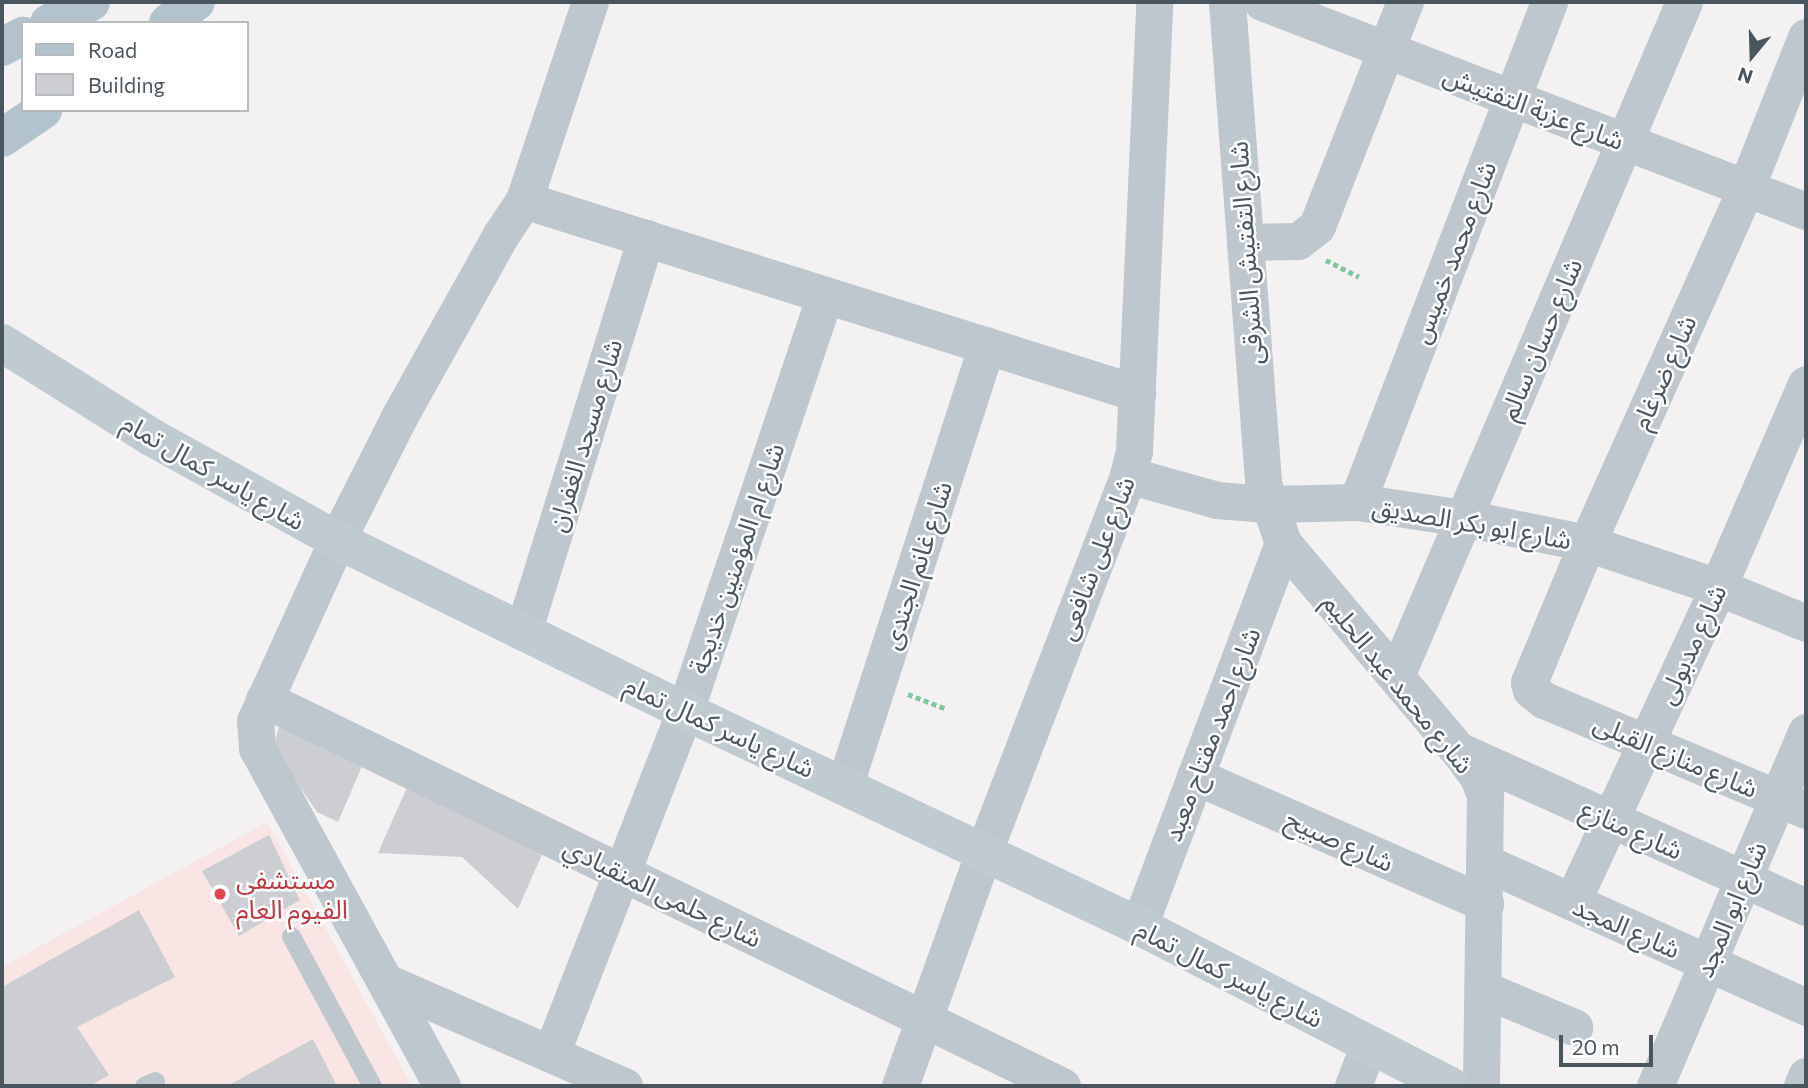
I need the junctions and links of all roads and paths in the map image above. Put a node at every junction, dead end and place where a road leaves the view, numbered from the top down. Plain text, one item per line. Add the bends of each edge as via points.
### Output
1 (91, 2) edge
2 (196, 2) edge
3 (590, 2) edge
4 (1154, 2) edge
5 (1227, 2) edge
6 (1262, 2) edge
7 (1405, 2) edge
8 (1549, 2) edge
9 (1684, 2) edge
10 (53, 21) edge
11 (171, 21) edge
12 (21, 37) edge
13 (1806, 37) edge
14 (2, 47) edge
15 (1386, 50) junction
16 (1512, 99) junction
17 (40, 112) edge
18 (2, 138) edge
19 (1625, 142) junction
20 (1746, 188) junction
21 (524, 200) junction
22 (1806, 211) edge
23 (646, 238) junction
24 (1245, 242) junction
25 (825, 295) junction
26 (2, 343) edge
27 (986, 345) junction
28 (1806, 384) edge
29 (1138, 393) junction
30 (1128, 475) junction
31 (1357, 502) junction
32 (1268, 504) junction
33 (1464, 517) junction
34 (337, 540) junction
35 (1283, 543) junction
36 (1587, 543) junction
37 (1718, 587) junction
38 (1806, 623) edge
39 (523, 632) junction
40 (1396, 676) junction
41 (264, 699) junction
42 (1544, 700) joint
43 (685, 711) junction
44 (1806, 732) edge
45 (1647, 741) junction
46 (1458, 750) junction
47 (1195, 776) junction
48 (845, 784) junction
49 (1792, 804) edge
50 (1611, 819) junction
51 (984, 851) junction
52 (1486, 863) junction
53 (623, 872) junction
54 (1743, 879) junction
55 (1572, 902) junction
56 (1485, 903) junction
57 (1806, 907) edge
58 (1139, 926) junction
59 (292, 936) dead end
60 (1708, 963) junction
61 (386, 982) junction
62 (1483, 989) junction
63 (1806, 1007) edge
64 (925, 1019) junction
65 (1574, 1027) dead end
66 (1369, 1044) junction
67 (551, 1054) junction
68 (1806, 1076) edge
69 (372, 1086) edge
70 (442, 1086) edge
71 (624, 1086) edge
72 (900, 1086) edge
73 (1062, 1086) edge
74 (1353, 1086) edge
75 (1450, 1086) edge
76 (1481, 1086) edge
77 (1655, 1086) edge
78 (1802, 1086) edge

1 - 10 main road
2 - 11 main road
3 - 21 street
4 - 29 street, شارع على شافعى
5 - 24 street, شارع التفتيش الشرقى
6 - 15 street, شارع عزبة التفتيش
7 - 15 street
8 - 16 street, شارع محمد خميس
9 - 19 street, شارع حسان سالم
12 - 14 main road
13 - 20 street, شارع ضرغام
15 - 16 street, شارع عزبة التفتيش
15 - 24 street via 1317,226 1298,241
16 - 19 street, شارع عزبة التفتيش
16 - 31 street, شارع محمد خميس
17 - 18 main road
19 - 20 street, شارع عزبة التفتيش
19 - 33 street, شارع حسان سالم
20 - 22 street, شارع عزبة التفتيش
20 - 36 street, شارع ضرغام
21 - 23 street
21 - 34 street via 406,404
23 - 25 street
23 - 39 street, شارع مسجد الغفران
24 - 32 street, شارع التفتيش الشرقى via 1259,461
25 - 27 street
25 - 43 street, شارع ام المؤمنين خديجة
26 - 34 street, شارع ياسر كمال تمام via 153,438
27 - 29 street
27 - 48 street, شارع غانم الجندى
28 - 37 street, شارع مدبولى
29 - 30 street, شارع على شافعى
30 - 32 street, شارع ابو بكر الصديق via 1217,500
30 - 51 street, شارع على شافعى
31 - 32 street, شارع ابو بكر الصديق
31 - 33 street, شارع ابو بكر الصديق
32 - 35 street, شارع محمد عبد الحليم
33 - 36 street, شارع ابو بكر الصديق
33 - 40 street, شارع حسان سالم
34 - 39 street, شارع ياسر كمال تمام
34 - 41 street
35 - 40 street, شارع محمد عبد الحليم
35 - 47 street, شارع احمد مفتاح معبد
36 - 37 street, شارع ابو بكر الصديق
36 - 42 street, شارع ضرغام via 1530,674 1531,690
37 - 38 street, شارع ابو بكر الصديق
37 - 45 street, شارع مدبولى
39 - 43 street, شارع ياسر كمال تمام
40 - 46 street, شارع محمد عبد الحليم
41 - 53 street, شارع حلمى المنقبادي
41 - 61 street via 254,730 257,748
42 - 45 street, شارع منازع القبلى
43 - 48 street, شارع ياسر كمال تمام
43 - 53 street, شارع ام المؤمنين خديجة
44 - 49 street, شارع ابو المجد
45 - 49 street, شارع منازع القبلى
45 - 50 street, شارع مدبولى
46 - 50 street, شارع منازع
46 - 52 street, شارع محمد عبد الحليم via 1485,795
47 - 56 street, شارع صبيح
47 - 58 street, شارع احمد مفتاح معبد
48 - 51 street, شارع ياسر كمال تمام
49 - 54 street, شارع ابو المجد
50 - 54 street, شارع منازع
50 - 55 street, شارع مدبولى
51 - 58 street, شارع ياسر كمال تمام
51 - 64 street, شارع على شافعى
52 - 55 street, شارع المجد
52 - 56 street, شارع محمد عبد الحليم
53 - 64 street, شارع حلمى المنقبادي
53 - 67 street, شارع ام المؤمنين خديجة
54 - 57 street, شارع منازع
54 - 60 street, شارع ابو المجد
55 - 60 street, شارع المجد
56 - 62 street, شارع محمد عبد الحليم
58 - 66 street, شارع ياسر كمال تمام
59 - 69 lane
60 - 63 street, شارع المجد
60 - 77 street, شارع ابو المجد
61 - 67 street
61 - 70 street
62 - 65 street
62 - 76 street, شارع محمد عبد الحليم
64 - 72 street, شارع على شافعى
64 - 73 street, شارع حلمى المنقبادي
66 - 74 street
66 - 75 street, شارع ياسر كمال تمام
67 - 71 street
68 - 78 street

